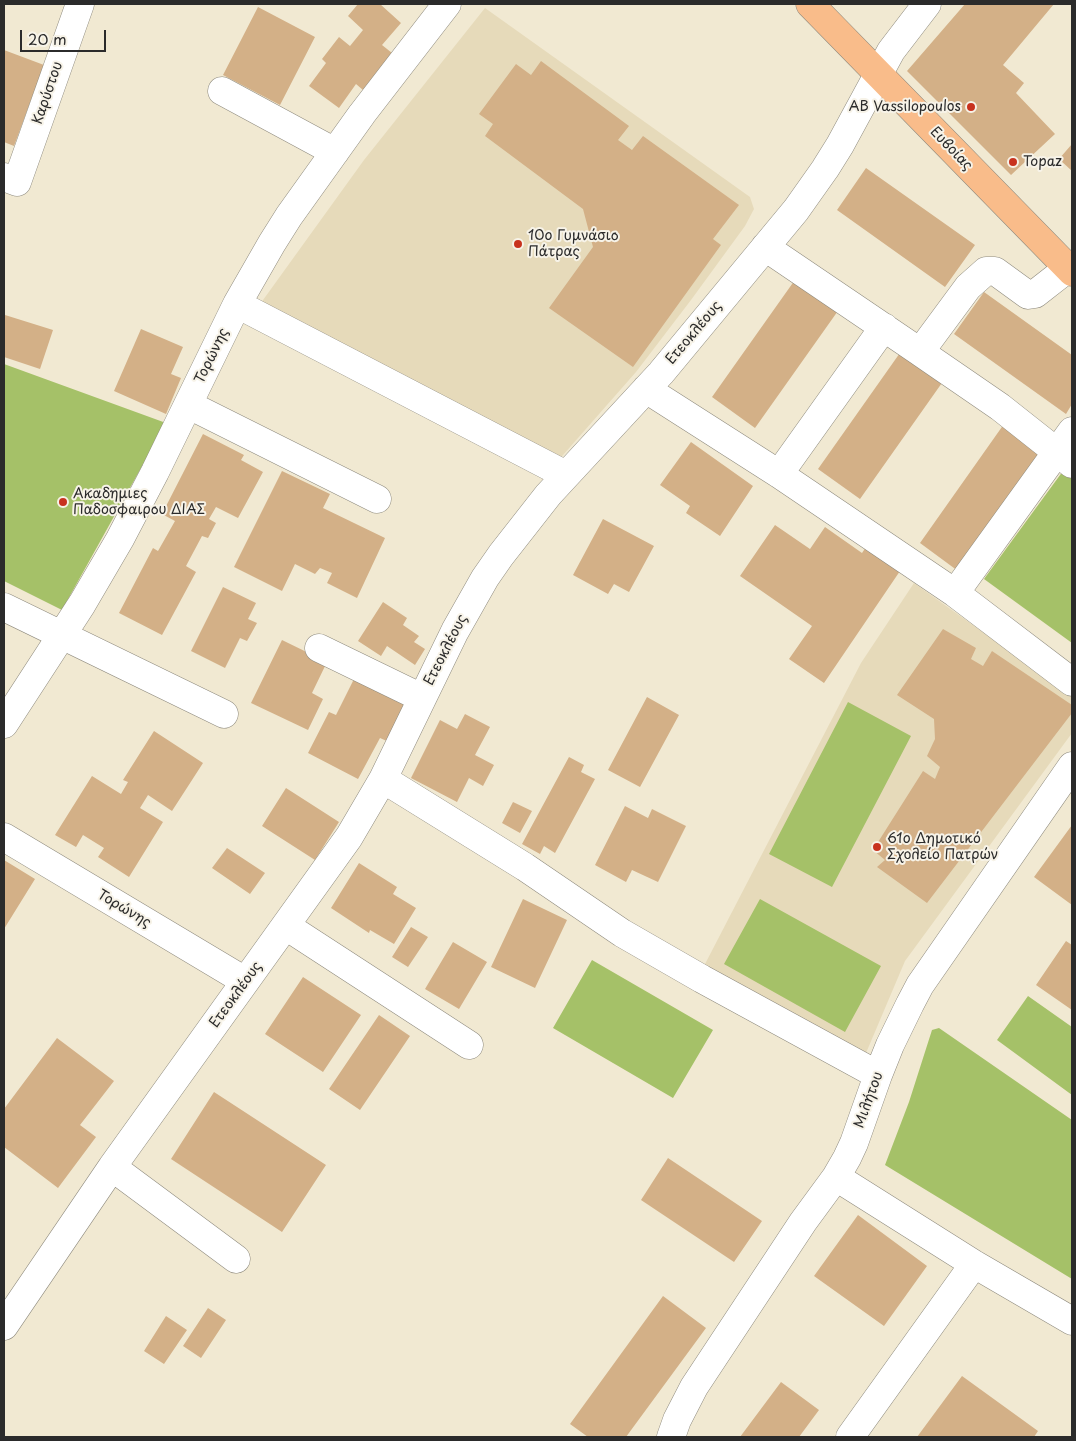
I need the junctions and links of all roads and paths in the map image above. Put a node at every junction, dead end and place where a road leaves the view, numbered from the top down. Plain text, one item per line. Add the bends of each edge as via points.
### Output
1 (80, 4) edge
2 (447, 4) edge
3 (810, 4) edge
4 (927, 4) edge
5 (878, 74) junction
6 (222, 91) dead end
7 (335, 152) junction
8 (10, 180) edge
9 (765, 247) junction
10 (1071, 268) edge
11 (237, 304) junction
12 (884, 327) junction
13 (920, 352) junction
14 (646, 389) junction
15 (188, 405) junction
16 (1067, 449) edge
17 (779, 474) junction
18 (566, 475) junction
19 (377, 499) dead end
20 (955, 593) junction
21 (4, 607) edge
22 (62, 635) junction
23 (320, 648) dead end
24 (1072, 682) edge
25 (422, 698) junction
26 (224, 714) dead end
27 (4, 724) edge
28 (1072, 766) edge
29 (383, 779) junction
30 (4, 837) edge
31 (286, 926) junction
32 (245, 981) junction
33 (469, 1045) dead end
34 (878, 1075) junction
35 (112, 1167) junction
36 (836, 1176) junction
37 (236, 1259) dead end
38 (974, 1264) junction
39 (1072, 1321) edge
40 (4, 1326) edge
41 (671, 1437) edge
42 (850, 1437) edge

1 - 8 street, Καρύστου
2 - 7 street, Τορώνης
3 - 5 main road, Ευβοίας
4 - 5 street, Ετεοκλέους
5 - 9 street, Ετεοκλέους via 826,168
5 - 10 main road, Ευβοίας
6 - 7 street
7 - 11 street, Τορώνης via 285,223
9 - 12 street
9 - 14 street, Ετεοκλέους
10 - 13 street via 1035,294 1028,295 994,271 986,271 968,287
11 - 15 street, Τορώνης
11 - 18 street
12 - 13 street
12 - 17 street
13 - 16 street
14 - 17 street
14 - 18 street, Ετεοκλέους
15 - 19 street
15 - 22 street, Τορώνης via 120,539
16 - 20 street
17 - 20 street
18 - 25 street, Ετεοκλέους via 518,531 485,578
20 - 24 street
21 - 22 street
22 - 26 street
22 - 27 street, Τορώνης
23 - 25 street
25 - 29 street, Ετεοκλέους
28 - 34 street, Μιλήτου via 920,986
29 - 31 street, Ετεοκλέους via 349,837
29 - 34 street via 525,866 630,938
30 - 32 street, Τορώνης
31 - 32 street, Ετεοκλέους
31 - 33 street
32 - 35 street, Ετεοκλέους
34 - 36 street, Μιλήτου via 854,1143
35 - 37 street
35 - 40 street, Ετεοκλέους
36 - 38 street
36 - 41 street, Μιλήτου via 694,1387
38 - 39 street
38 - 42 street

